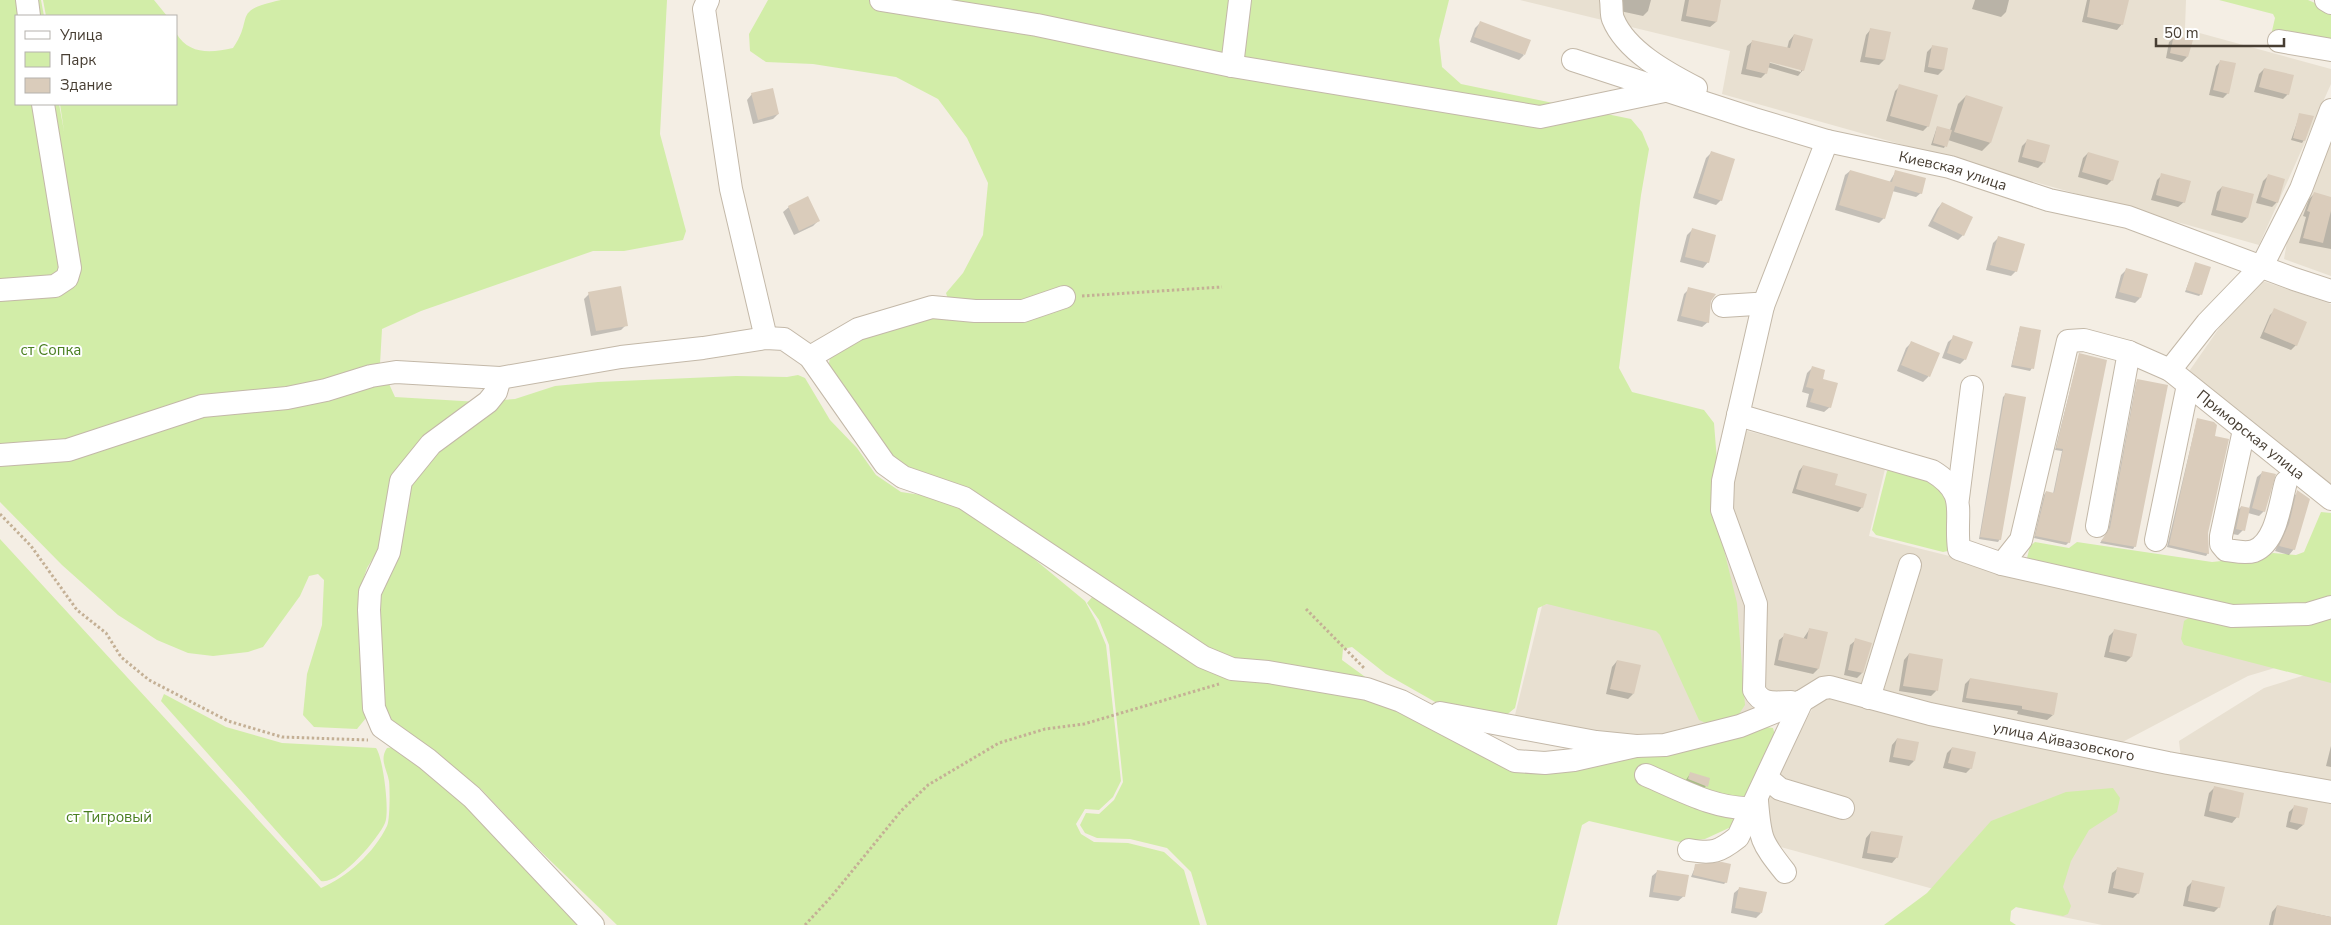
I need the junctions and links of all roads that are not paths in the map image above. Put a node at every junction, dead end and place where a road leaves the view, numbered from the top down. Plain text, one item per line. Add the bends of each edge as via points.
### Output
1 (27, 0) edge
2 (708, 0) edge
3 (881, 0) edge
4 (1240, 0) edge
5 (1611, 0) edge
6 (2326, 0) edge
7 (2331, 2) edge
8 (29, 15) edge
9 (2278, 42) dead end
10 (2331, 50) edge
11 (1573, 60) dead end
12 (1232, 66) junction
13 (1669, 90) junction
14 (43, 105) edge
15 (2331, 110) edge
16 (1754, 119) junction
17 (1827, 141) junction
18 (2262, 266) junction
19 (0, 290) edge
20 (2331, 291) edge
21 (1064, 297) road end
22 (1723, 306) dead end
23 (1763, 306) junction
24 (766, 338) junction
25 (2129, 352) junction
26 (810, 357) junction
27 (2170, 370) junction
28 (500, 378) junction
29 (2188, 385) junction
30 (1972, 387) dead end
31 (1738, 415) junction
32 (2244, 430) junction
33 (0, 455) edge
34 (2286, 482) dead end
35 (1958, 498) junction
36 (2331, 499) edge
37 (2097, 526) dead end
38 (2156, 540) dead end
39 (2002, 564) junction
40 (1910, 565) dead end
41 (2331, 607) edge
42 (1869, 698) junction
43 (1802, 701) junction
44 (1401, 702) junction
45 (1636, 746) junction
46 (1646, 775) dead end
47 (1767, 778) junction
48 (2331, 792) edge
49 (1754, 804) junction
50 (1843, 808) dead end
51 (1689, 850) dead end
52 (1785, 872) dead end
53 (593, 925) edge

1 - 8 street
2 - 24 street via 704,9 731,189
3 - 12 street via 1037,25
4 - 12 street
5 - 16 street via 1613,19 1653,64
6 - 7 street
9 - 10 street
11 - 13 street, Киевская улица
12 - 13 street via 1540,117
13 - 16 street, Киевская улица
14 - 19 street via 70,268 67,278 55,286
15 - 18 street via 2300,189
16 - 17 street, Киевская улица
17 - 18 street, Киевская улица via 1935,163 2049,200 2128,217
17 - 23 street
18 - 20 street, Киевская улица
18 - 27 street via 2207,324
21 - 26 street via 1023,311 932,307 858,329
22 - 23 street
23 - 31 street
24 - 26 street via 784,339
24 - 28 street via 621,357
25 - 27 street, Приморская улица
25 - 37 street
25 - 39 street, Приморская улица via 2084,340 2068,342 2021,540
26 - 44 street via 885,464 903,477 964,498 1203,657 1232,669 1367,689
27 - 29 street, Приморская улица
28 - 33 street via 396,372 287,398 202,406 68,450
28 - 53 street via 496,392 488,402 431,444 401,481 389,552 370,592 374,708 382,727 472,797
29 - 32 street, Приморская улица
29 - 38 street
30 - 35 street
31 - 35 street via 1932,471 1946,480
31 - 43 street via 1726,457 1722,510 1756,604 1754,690 1764,702
32 - 34 street via 2220,536 2226,550 2254,551 2264,545 2271,535
32 - 36 street, Приморская улица
35 - 39 street via 1956,530 1959,550
39 - 41 street via 2232,616 2308,614
40 - 42 street
42 - 43 street, улица Айвазовского via 1830,687
42 - 48 street, улица Айвазовского via 1930,714 2168,763
43 - 45 street, улица Айвазовского via 1740,726 1665,745
43 - 47 street
44 - 45 street via 1486,723
44 - 45 street via 1515,761 1545,763 1574,760
46 - 49 street via 1713,802 1741,808
47 - 49 street
47 - 50 street via 1780,789
49 - 51 street via 1738,837 1721,851
49 - 52 street via 1760,835

